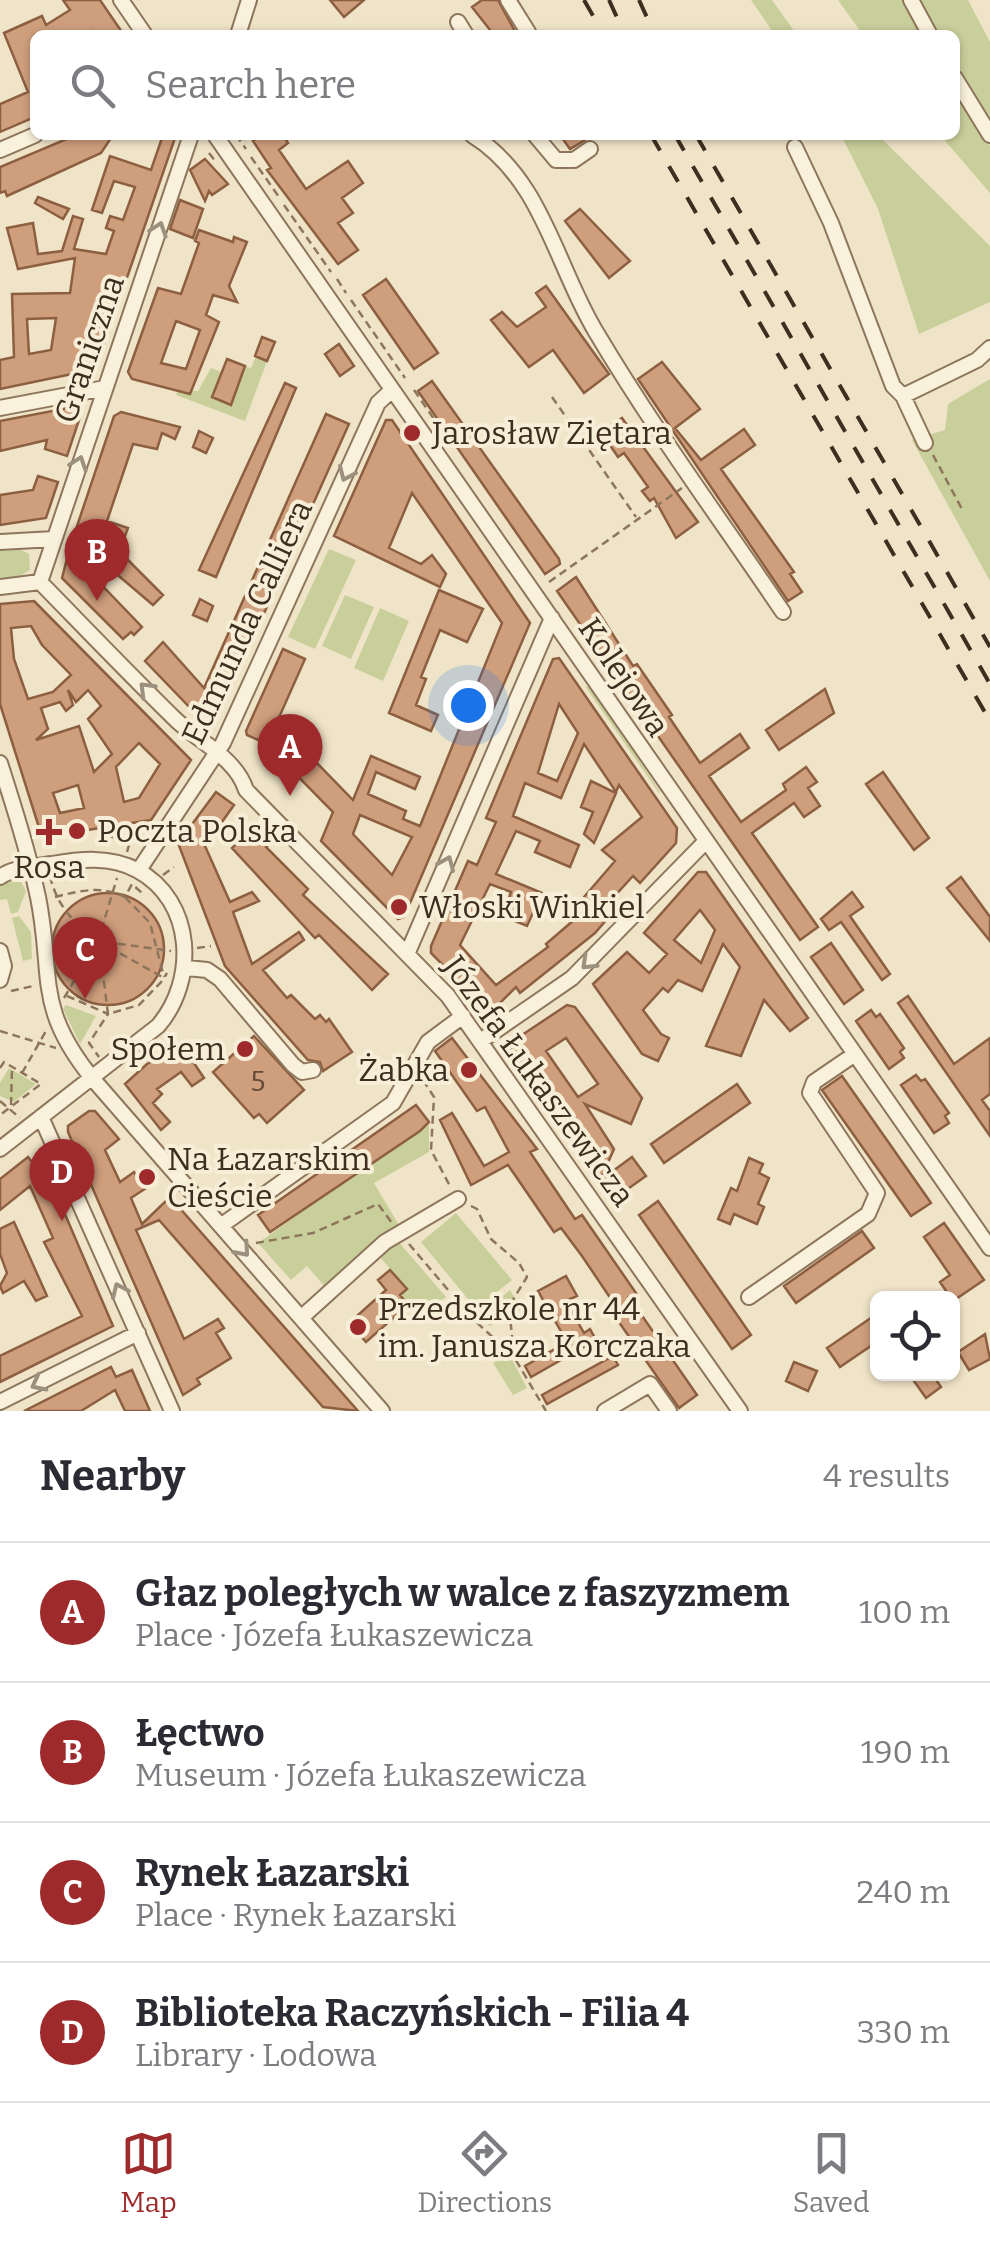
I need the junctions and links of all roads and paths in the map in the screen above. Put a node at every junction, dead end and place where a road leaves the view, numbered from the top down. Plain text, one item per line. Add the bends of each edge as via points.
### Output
1 (121, 0) edge
2 (249, 0) edge
3 (508, 0) edge
4 (911, 0) edge
5 (142, 30) edge
6 (240, 30) edge
7 (527, 30) edge
8 (927, 30) edge
9 (960, 86) edge
10 (990, 135) edge
11 (30, 137) edge
12 (189, 140) edge
13 (218, 140) edge
14 (240, 140) edge
15 (486, 140) edge
16 (538, 140) edge
17 (795, 147) dead end
18 (246, 149) dead end
19 (0, 150) edge
20 (590, 150) dead end
21 (252, 156) dead end
22 (279, 197) dead end
23 (284, 205) dead end
24 (331, 272) dead end
25 (337, 279) dead end
26 (346, 293) dead end
27 (351, 300) dead end
28 (990, 348) edge
29 (405, 378) dead end
30 (105, 388) junction
31 (392, 390) junction
32 (414, 390) dead end
33 (903, 396) junction
34 (552, 398) dead end
35 (0, 408) edge
36 (925, 443) joint
37 (452, 445) dead end
38 (693, 480) junction
39 (963, 511) dead end
40 (637, 518) junction
41 (54, 538) junction
42 (0, 542) edge
43 (40, 582) junction
44 (549, 582) dead end
45 (0, 587) edge
46 (783, 612) dead end
47 (552, 618) junction
48 (217, 754) junction
49 (0, 763) edge
50 (106, 834) dead end
51 (704, 843) junction
52 (48, 864) junction
53 (122, 865) junction
54 (31, 867) junction
55 (174, 867) dead end
56 (139, 870) junction
57 (0, 877) edge
58 (149, 890) junction
59 (112, 891) junction
60 (55, 897) junction
61 (125, 897) junction
62 (136, 904) junction
63 (98, 941) junction
64 (211, 946) dead end
65 (179, 950) junction
66 (0, 951) edge
67 (42, 952) junction
68 (159, 952) junction
69 (408, 952) junction
70 (187, 968) junction
71 (164, 978) junction
72 (0, 980) edge
73 (45, 983) junction
74 (0, 993) edge
75 (66, 995) junction
76 (108, 1014) junction
77 (54, 1015) junction
78 (463, 1016) junction
79 (0, 1031) edge
80 (482, 1040) junction
81 (39, 1043) junction
82 (74, 1054) junction
83 (855, 1054) junction
84 (12, 1066) junction
85 (106, 1066) junction
86 (414, 1066) junction
87 (0, 1068) edge
88 (313, 1070) dead end
89 (22, 1073) junction
90 (92, 1078) junction
91 (0, 1101) edge
92 (10, 1107) junction
93 (16, 1114) dead end
94 (0, 1115) edge
95 (41, 1117) junction
96 (0, 1149) edge
97 (458, 1199) junction
98 (222, 1225) junction
99 (400, 1233) junction
100 (252, 1243) dead end
101 (990, 1248) edge
102 (749, 1297) dead end
103 (513, 1300) junction
104 (302, 1317) junction
105 (477, 1323) junction
106 (138, 1333) junction
107 (514, 1356) junction
108 (0, 1402) edge
109 (172, 1411) edge
110 (382, 1411) edge
111 (546, 1411) edge
112 (605, 1411) edge
113 (669, 1411) edge
114 (740, 1411) edge

1 - 5 street
2 - 6 street
3 - 7 street
4 - 8 street
9 - 10 street
11 - 19 street
30 -> 12 street, Graniczna
13 - 31 street, Kolejowa
14 - 18 path
15 - 38 street via 531,196 596,333
16 - 20 street via 556,160 574,160
17 - 33 street via 893,386
21 - 22 path
23 - 24 path
25 - 26 path
27 - 29 path
28 - 33 street
30 - 35 street
41 -> 30 street, Graniczna
31 - 47 street, Kolejowa
31 -> 48 street, Edmunda Calliera via 378,402
32 - 37 path
33 - 36 street
34 - 40 path
36 - 39 path
38 - 40 path
38 - 46 street
40 - 44 path
41 - 42 street
41 - 43 street, Graniczna
43 - 45 street
48 -> 43 street, Józefa Łukaszewicza
47 - 51 street, Kolejowa
69 -> 47 street
48 - 56 street, Edmunda Calliera
48 - 69 street, Józefa Łukaszewicza
49 - 54 street
50 - 53 path via 129,846
51 -> 80 street via 572,978
51 - 83 street, Kolejowa
52 - 53 street via 91,859
52 - 54 street
52 - 60 path
53 - 56 street
53 - 59 path
54 - 57 street
54 - 67 street
55 - 58 path
56 - 58 street
58 - 61 path via 132,884
58 - 62 path
58 - 65 street via 178,918
59 - 60 path
59 - 61 path
59 - 63 path
60 - 63 path
61 - 62 path
62 - 68 path
63 - 67 path
63 - 68 path
63 - 71 path
63 - 75 path
63 - 76 path
64 - 65 path
65 - 68 path
65 - 70 street
65 - 71 path
66 - 72 street
67 - 73 street
68 - 71 path
69 - 78 street, Józefa Łukaszewicza
70 - 85 street via 165,1017
70 - 88 street via 214,973 293,1065
71 - 76 path via 139,1005
73 - 74 path
73 - 77 street
75 - 76 path
75 - 77 path
76 - 85 path via 88,1043
77 - 81 path
77 - 82 street
78 - 80 street, Józefa Łukaszewicza
78 - 86 street via 428,1042
79 - 81 path
80 - 114 street, Józefa Łukaszewicza
81 - 82 path
81 - 89 path
82 - 90 street
83 - 101 street, Kolejowa
83 - 102 street via 814,1082 810,1093 876,1199 868,1214
84 - 87 path via 4,1062
84 - 89 path
84 - 92 path
85 - 90 street
86 - 97 path via 434,1097 431,1150
86 - 98 street via 393,1103
89 - 92 path via 41,1084
90 - 95 street
90 - 98 street
91 - 92 path
92 - 93 path
92 - 94 path
95 - 96 street
106 -> 95 street
97 - 99 street
97 - 103 path via 478,1209 490,1239 527,1276
98 -> 104 street
99 - 100 path via 378,1204 313,1232
99 - 104 street
99 - 105 path
103 - 105 path
103 - 107 path
104 - 110 street
105 - 107 path
106 -> 108 street
106 - 109 street
107 - 111 path
112 - 113 street via 650,1384

